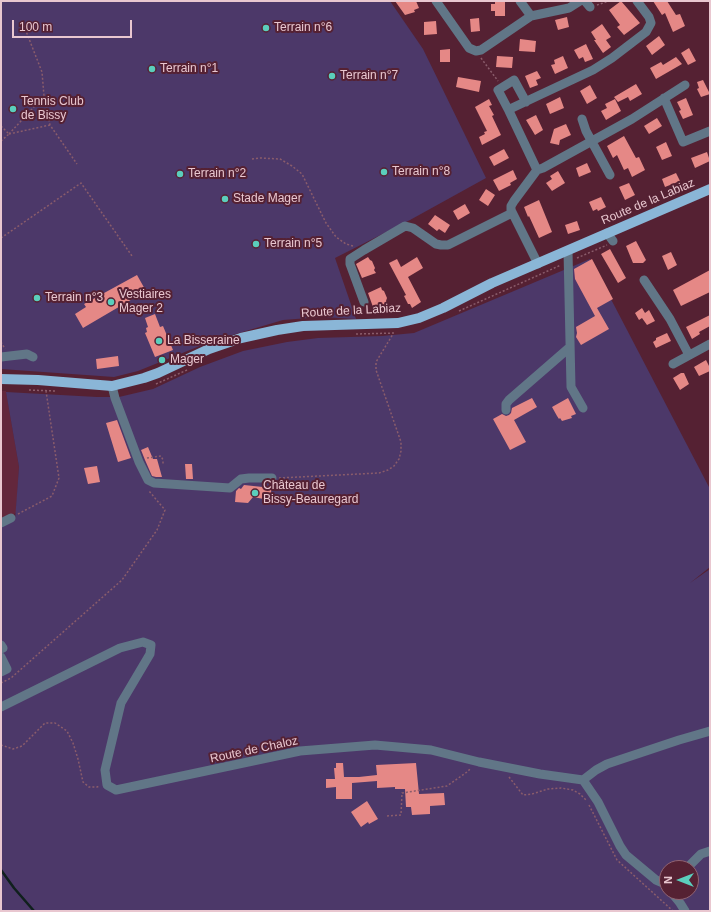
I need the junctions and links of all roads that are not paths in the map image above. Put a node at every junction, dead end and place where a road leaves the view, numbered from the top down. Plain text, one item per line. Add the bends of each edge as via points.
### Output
1 (436, 1) edge
2 (520, 1) edge
3 (580, 1) edge
4 (637, 1) edge
5 (531, 16) junction
6 (685, 85) dead end
7 (664, 98) junction
8 (526, 102) junction
9 (509, 111) junction
10 (582, 119) dead end
11 (710, 131) edge
12 (592, 141) junction
13 (537, 170) junction
14 (610, 175) dead end
15 (710, 189) edge
16 (512, 213) junction
17 (568, 251) junction
18 (538, 264) junction
19 (644, 280) dead end
20 (364, 302) dead end
21 (710, 344) edge
22 (570, 347) junction
23 (689, 355) junction
24 (1, 357) edge
25 (33, 357) dead end
26 (673, 364) dead end
27 (1, 379) edge
28 (112, 386) junction
29 (582, 408) dead end
30 (506, 410) dead end
31 (272, 478) road end
32 (11, 518) road end
33 (1, 522) edge
34 (1, 645) edge
35 (1, 649) edge
36 (1, 656) edge
37 (1, 672) edge
38 (1, 707) edge
39 (710, 731) edge
40 (582, 780) junction
41 (710, 851) edge
42 (693, 860) edge
43 (659, 880) edge
44 (678, 900) edge
45 (685, 911) edge

1 - 5 street via 472,50 481,50
2 - 5 street
3 - 5 street via 569,8
4 - 8 street via 651,23 646,32 593,70
6 - 7 street
7 - 11 street via 683,142
7 - 12 street
8 - 9 street
8 - 9 street via 514,80 498,90
9 - 13 street
10 - 12 street
12 - 13 street
12 - 14 street
13 - 16 street via 511,206
15 - 17 main road, Route de la Labiaz via 610,237
16 - 18 street
16 - 20 street via 448,245 436,244 413,228 405,226 364,250 350,259
17 - 18 main road, Route de la Labiaz
17 - 22 street
18 - 28 main road, Route de la Labiaz via 398,328 303,326 277,330 241,338 158,374
19 - 23 street
21 - 23 street
22 - 29 street via 571,387
22 - 30 street via 509,400
23 - 26 street
24 - 25 street via 27,354
27 - 28 main road, Route de la Labiaz
28 - 31 street via 148,480 154,483 230,488 241,479
32 - 33 street
34 - 35 street
36 - 37 street via 7,668
38 - 40 street, Route de Chaloz via 120,648 143,642 151,645 150,654 121,703 105,770 107,785 116,790 300,751 375,745 431,750 479,762
39 - 40 street via 607,764
40 - 43 street via 598,802 626,855
41 - 42 street
44 - 45 street

